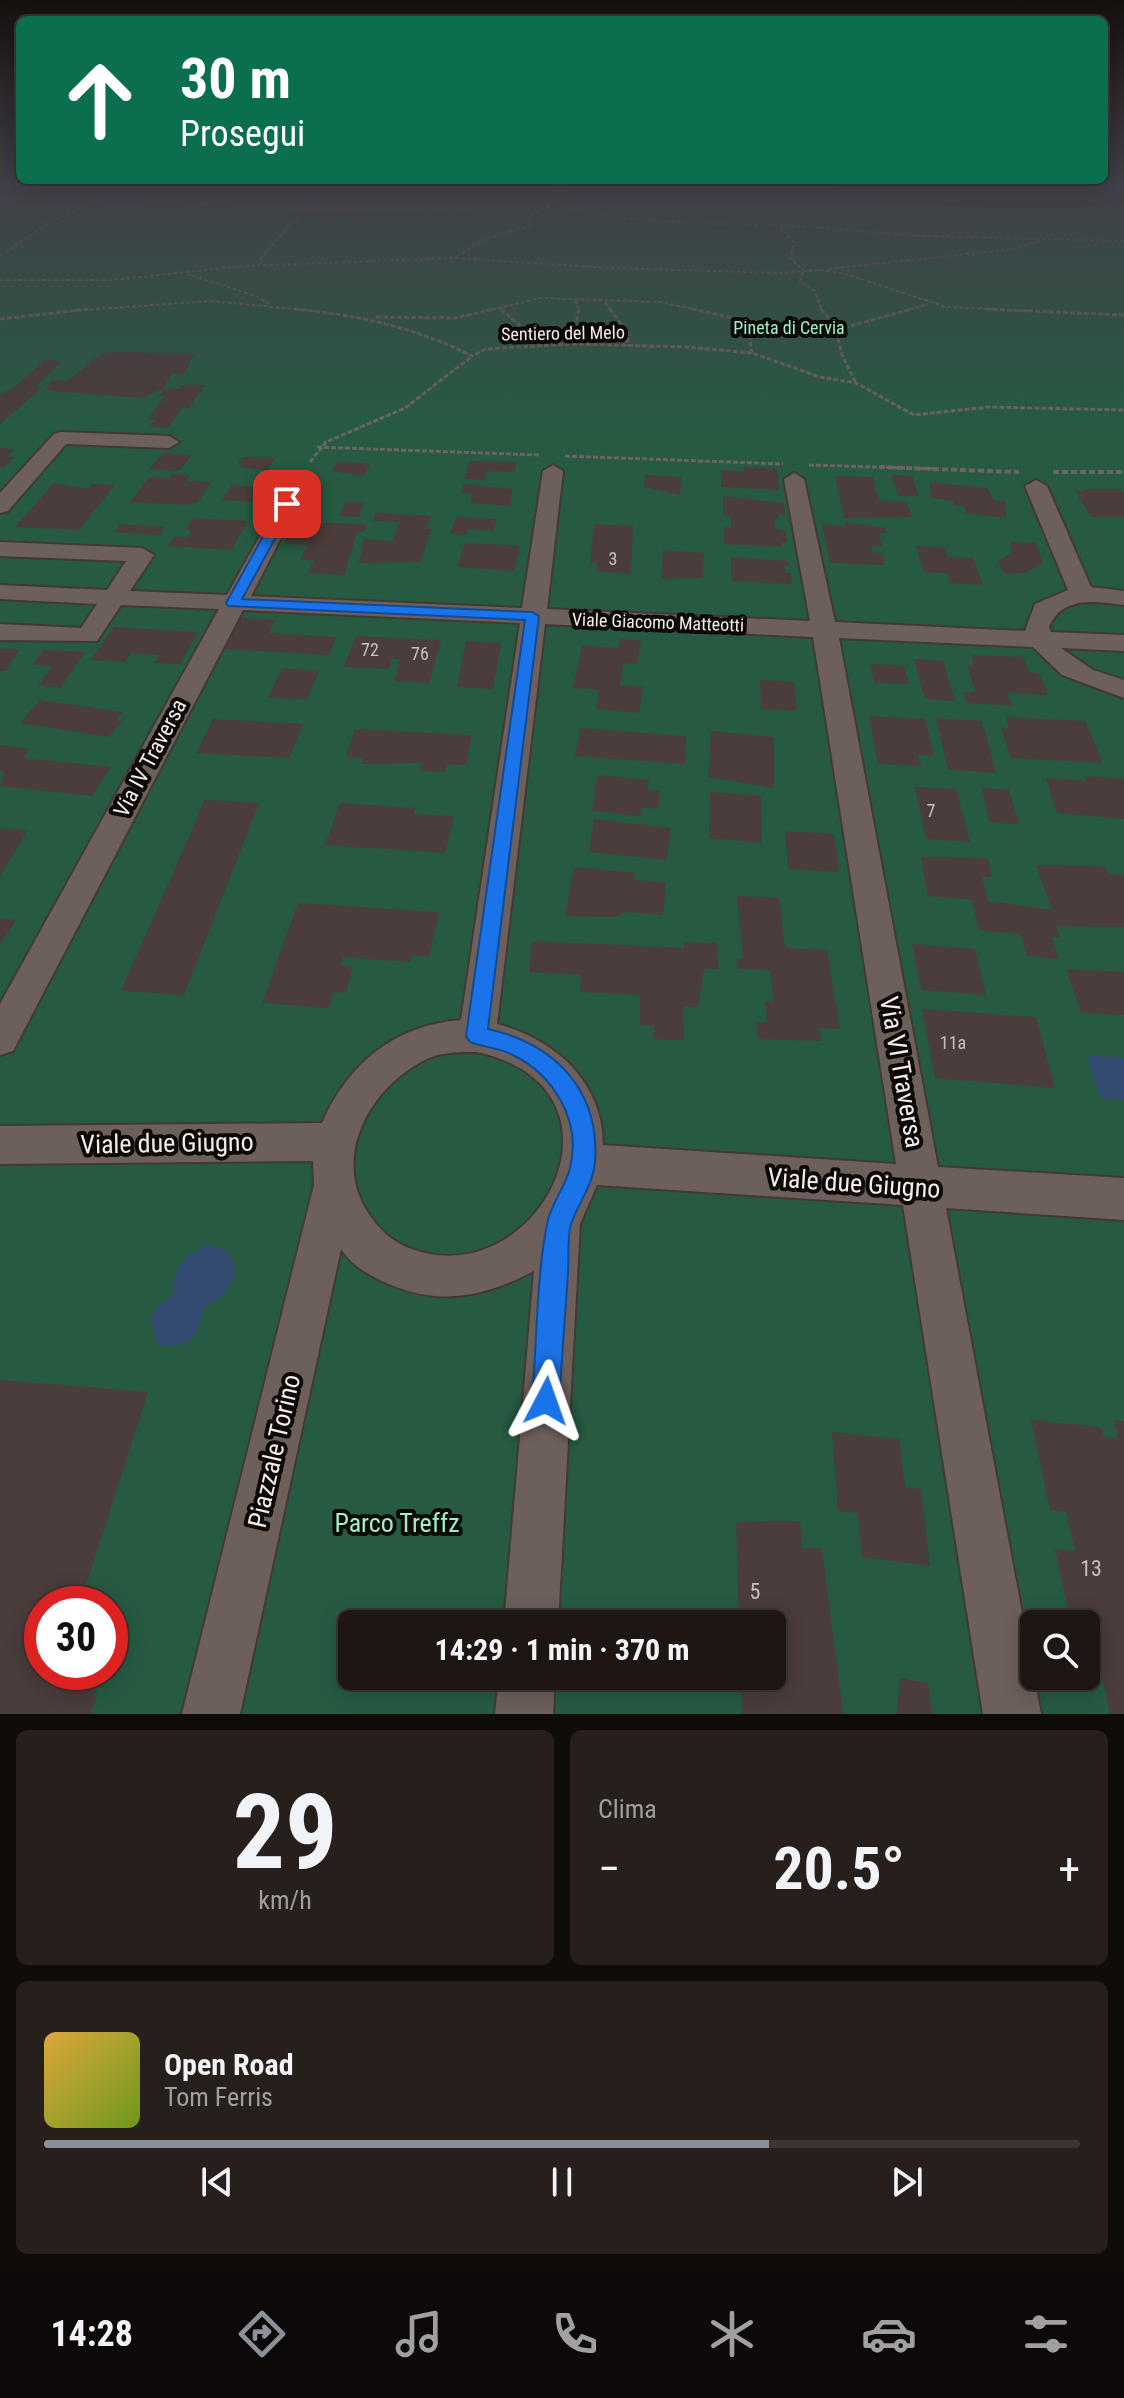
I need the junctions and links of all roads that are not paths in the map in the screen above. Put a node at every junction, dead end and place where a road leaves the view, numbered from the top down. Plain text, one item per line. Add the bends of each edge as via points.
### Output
1 (169, 442) dead end
2 (798, 469) road end
3 (553, 471) dead end
4 (1037, 477) road end
5 (302, 478) dead end
6 (0, 506) edge
7 (0, 549) edge
8 (0, 592) edge
9 (1082, 594) junction
10 (114, 597) junction
11 (1124, 598) edge
12 (233, 603) junction
13 (532, 616) junction
14 (824, 629) junction
15 (0, 632) edge
16 (1039, 638) junction
17 (1124, 643) edge
18 (1124, 689) edge
19 (477, 1036) junction
20 (0, 1039) edge
21 (0, 1145) edge
22 (334, 1164) junction
23 (583, 1164) junction
24 (923, 1188) junction
25 (1124, 1199) edge
26 (559, 1222) junction
27 (532, 1610) edge
28 (526, 1690) edge
29 (211, 1714) edge
30 (524, 1714) edge
31 (1012, 1714) edge

1 - 6 street via 61,438
2 - 14 street, Via VI Traversa
3 - 13 street
4 - 9 street
5 - 12 street, Via IV Traversa
7 - 10 street via 142,555
8 - 10 street, Viale Giacomo Matteotti
9 - 11 street
9 - 16 street via 1044,609 1038,617
10 - 12 street, Viale Giacomo Matteotti
10 - 15 street via 88,636
12 - 13 street, Viale Giacomo Matteotti
12 - 20 street, Via IV Traversa
13 - 14 street, Viale Giacomo Matteotti
13 - 19 street
14 - 16 street, Viale Giacomo Matteotti
14 - 24 street, Via VI Traversa
16 - 17 street, Viale Giacomo Matteotti
16 - 18 street via 1073,670
19 - 22 street via 424,1043 376,1070 343,1115
19 - 23 street via 513,1044 545,1062 569,1090 582,1125
21 - 22 street, Viale due Giugno
22 - 26 street via 343,1215 360,1240 413,1272 445,1278 477,1274 509,1263
22 - 29 street, Piazzale Torino
23 - 24 street, Viale due Giugno
23 - 26 street via 575,1194
24 - 25 street, Viale due Giugno
24 - 31 street, Via VI Traversa
26 - 27 street
28 - 30 street

